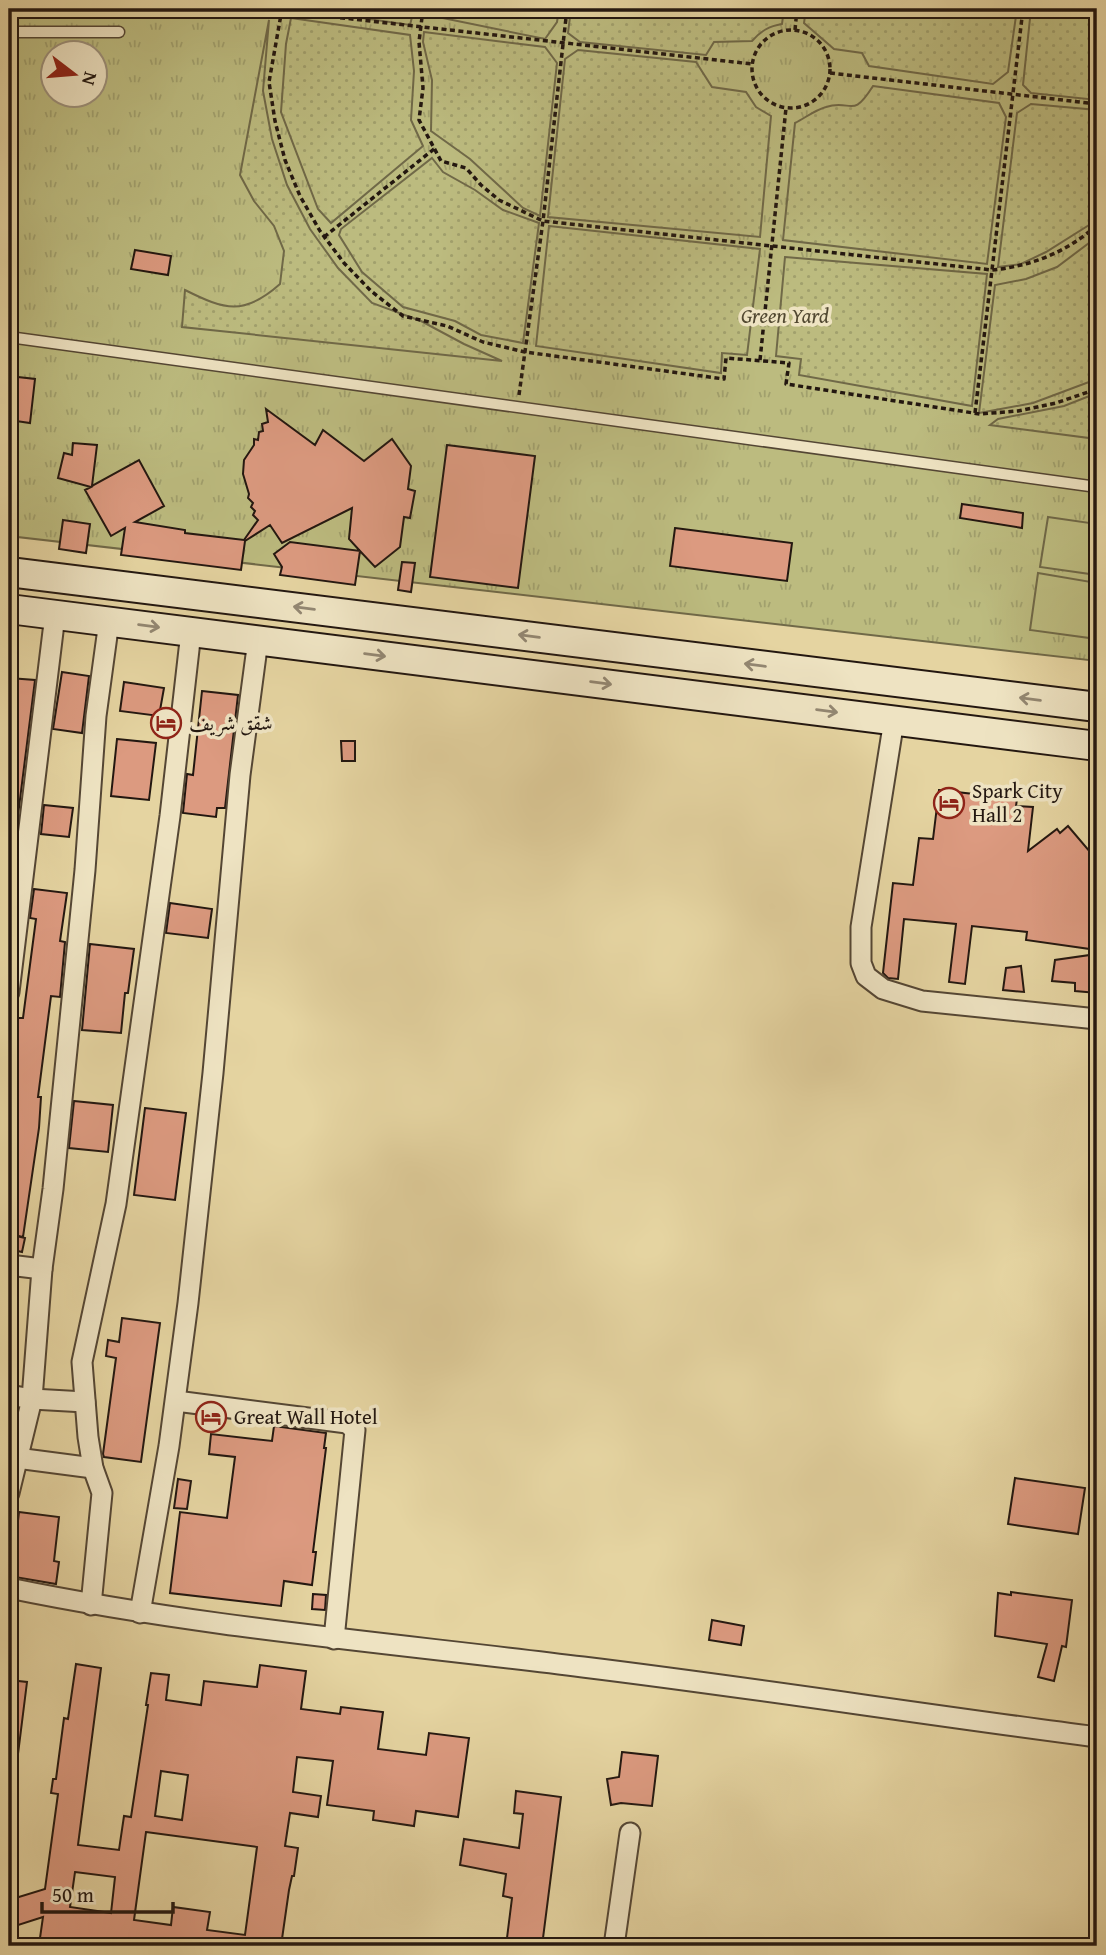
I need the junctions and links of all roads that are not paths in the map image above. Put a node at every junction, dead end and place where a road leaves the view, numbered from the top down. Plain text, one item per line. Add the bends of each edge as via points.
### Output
1 (9, 32) edge
2 (119, 32) dead end
3 (9, 337) edge
4 (1097, 487) edge
5 (9, 572) edge
6 (9, 609) edge
7 (55, 614) junction
8 (109, 621) junction
9 (191, 632) junction
10 (258, 640) junction
11 (1097, 707) edge
12 (894, 720) junction
13 (1097, 746) edge
14 (16, 874) edge
15 (9, 992) edge
16 (1097, 1019) edge
17 (9, 1265) edge
18 (42, 1269) junction
19 (9, 1395) edge
20 (32, 1399) junction
21 (176, 1401) junction
22 (85, 1402) junction
23 (12, 1457) edge
24 (93, 1468) junction
25 (9, 1493) edge
26 (9, 1588) edge
27 (91, 1605) junction
28 (140, 1613) junction
29 (334, 1639) junction
30 (1097, 1737) edge
31 (630, 1833) dead end
32 (614, 1946) edge

1 - 2 lane
3 - 4 lane
11 -> 5 street
6 - 7 street
7 - 8 street
7 - 14 street
8 -> 9 street
8 - 18 street
9 - 10 street
9 - 22 street via 116,1204 82,1362
10 -> 12 street
10 - 21 street
12 - 13 street
12 - 16 street via 861,927 861,963 866,976 883,989 922,1001
14 - 15 street
17 - 18 street
18 - 20 street
19 - 20 street
20 - 22 street
20 - 23 street
21 - 28 street
21 - 29 street via 347,1423 355,1430
22 - 24 street
23 - 24 street
23 - 25 street
24 - 27 street via 102,1493
26 - 27 street
27 - 28 street
28 - 29 street
29 - 30 street via 628,1672
31 - 32 street

